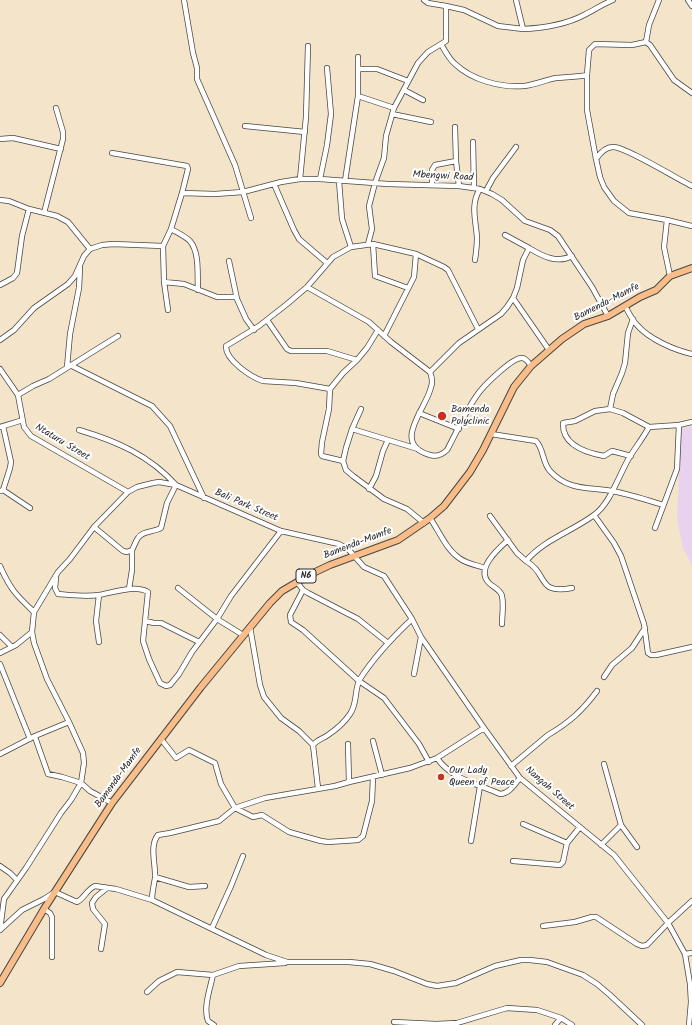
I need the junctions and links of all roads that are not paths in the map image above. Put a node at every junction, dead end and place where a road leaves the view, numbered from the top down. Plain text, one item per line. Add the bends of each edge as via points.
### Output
1 (184, 0) edge
2 (424, 0) edge
3 (516, 0) edge
4 (612, 0) edge
5 (659, 0) edge
6 (688, 0) edge
7 (446, 6) junction
8 (692, 6) edge
9 (523, 29) junction
10 (646, 42) junction
11 (441, 44) junction
12 (308, 46) dead end
13 (358, 56) dead end
14 (327, 68) dead end
15 (359, 69) junction
16 (587, 75) junction
17 (408, 81) junction
18 (404, 90) junction
19 (692, 93) edge
20 (358, 96) junction
21 (423, 100) dead end
22 (56, 108) dead end
23 (394, 108) junction
24 (392, 114) junction
25 (430, 122) dead end
26 (245, 126) dead end
27 (455, 127) dead end
28 (305, 132) junction
29 (0, 140) edge
30 (472, 142) dead end
31 (516, 147) dead end
32 (61, 149) junction
33 (112, 153) dead end
34 (596, 159) junction
35 (456, 161) junction
36 (300, 179) junction
37 (320, 179) junction
38 (339, 181) junction
39 (345, 181) junction
40 (375, 183) junction
41 (274, 184) junction
42 (432, 184) junction
43 (458, 186) junction
44 (692, 186) edge
45 (474, 188) junction
46 (480, 189) junction
47 (486, 191) junction
48 (243, 192) junction
49 (182, 193) junction
50 (0, 200) edge
51 (29, 209) junction
52 (44, 213) junction
53 (251, 218) dead end
54 (667, 220) junction
55 (692, 226) edge
56 (171, 229) junction
57 (505, 234) dead end
58 (371, 244) junction
59 (163, 246) junction
60 (351, 247) junction
61 (529, 248) junction
62 (90, 249) junction
63 (416, 254) junction
64 (572, 256) junction
65 (475, 260) dead end
66 (229, 261) dead end
67 (327, 263) junction
68 (80, 267) junction
69 (692, 268) edge
70 (670, 276) junction
71 (164, 282) junction
72 (0, 285) edge
73 (307, 287) junction
74 (408, 288) junction
75 (198, 290) junction
76 (236, 297) junction
77 (513, 298) junction
78 (625, 306) junction
79 (168, 310) dead end
80 (608, 316) junction
81 (633, 319) junction
82 (267, 320) junction
83 (478, 328) junction
84 (254, 330) junction
85 (378, 330) junction
86 (118, 336) dead end
87 (384, 336) junction
88 (0, 340) edge
89 (549, 350) junction
90 (692, 354) edge
91 (357, 360) junction
92 (68, 366) junction
93 (531, 366) junction
94 (0, 369) edge
95 (430, 372) junction
96 (330, 389) junction
97 (18, 395) junction
98 (361, 409) dead end
99 (610, 409) junction
100 (419, 413) junction
101 (23, 420) junction
102 (692, 422) edge
103 (679, 425) junction
104 (2, 426) edge
105 (649, 427) junction
106 (352, 429) junction
107 (458, 429) junction
108 (79, 430) dead end
109 (491, 434) junction
110 (388, 440) junction
111 (418, 449) junction
112 (631, 456) junction
113 (343, 461) junction
114 (176, 485) junction
115 (368, 488) junction
116 (2, 491) edge
117 (612, 491) junction
118 (128, 492) junction
119 (204, 498) junction
120 (663, 505) junction
121 (30, 508) dead end
122 (594, 515) junction
123 (490, 516) dead end
124 (430, 518) junction
125 (424, 523) junction
126 (94, 527) junction
127 (655, 528) dead end
128 (281, 531) junction
129 (508, 540) junction
130 (132, 550) junction
131 (354, 556) junction
132 (526, 561) junction
133 (0, 566) edge
134 (485, 568) junction
135 (58, 572) junction
136 (297, 582) junction
137 (178, 588) dead end
138 (572, 588) dead end
139 (129, 589) junction
140 (303, 590) junction
141 (99, 595) junction
142 (34, 612) junction
143 (217, 619) junction
144 (412, 619) junction
145 (145, 621) junction
146 (502, 624) dead end
147 (250, 626) junction
148 (645, 627) junction
149 (32, 632) junction
150 (0, 635) edge
151 (243, 635) junction
152 (421, 637) junction
153 (100, 642) dead end
154 (199, 642) junction
155 (388, 643) junction
156 (12, 647) junction
157 (692, 647) edge
158 (0, 653) edge
159 (0, 664) edge
160 (414, 674) dead end
161 (604, 677) dead end
162 (359, 681) junction
163 (597, 691) dead end
164 (69, 722) junction
165 (484, 728) junction
166 (35, 737) junction
167 (30, 739) junction
168 (161, 739) junction
169 (373, 741) dead end
170 (348, 744) dead end
171 (313, 745) junction
172 (0, 754) edge
173 (437, 758) junction
174 (429, 762) junction
175 (604, 764) dead end
176 (511, 766) junction
177 (382, 775) junction
178 (372, 777) junction
179 (520, 778) junction
180 (349, 782) junction
181 (81, 783) junction
182 (480, 786) junction
183 (318, 788) junction
184 (112, 803) junction
185 (235, 808) junction
186 (523, 824) dead end
187 (621, 825) junction
188 (580, 827) junction
189 (471, 841) dead end
190 (567, 843) junction
191 (601, 844) junction
192 (637, 846) dead end
193 (243, 856) dead end
194 (514, 861) dead end
195 (0, 866) edge
196 (155, 877) junction
197 (17, 880) junction
198 (205, 886) dead end
199 (107, 888) junction
200 (55, 892) junction
201 (2, 899) edge
202 (152, 900) junction
203 (692, 901) edge
204 (44, 909) junction
205 (668, 923) junction
206 (544, 926) dead end
207 (212, 928) junction
208 (0, 930) edge
209 (101, 949) dead end
210 (692, 953) edge
211 (685, 954) junction
212 (52, 957) dead end
213 (272, 957) junction
214 (287, 962) junction
215 (270, 964) junction
216 (213, 975) junction
217 (0, 983) edge
218 (147, 992) dead end
219 (561, 1018) junction
220 (394, 1022) dead end
221 (214, 1025) edge
222 (555, 1025) edge
223 (572, 1025) edge
224 (642, 1025) edge
225 (689, 1025) edge

1 - 48 street via 197,79 230,152
2 - 7 street
3 - 9 street
4 - 9 street via 560,25
5 - 10 street via 649,25
6 - 8 street
7 - 9 street via 464,10 498,26
7 - 11 street via 447,39
10 - 16 street via 632,45 592,45 588,54
10 - 19 street via 674,80
11 - 16 street via 456,66 476,78 503,85 524,86
11 - 17 street via 422,58
12 - 28 street
13 - 15 street
14 - 37 street via 330,121
15 - 17 street via 377,69
15 - 20 street
16 - 34 street via 587,110
17 - 18 street
18 - 21 street
18 - 23 street
20 - 23 street
20 - 39 street
22 - 32 street via 63,132
23 - 24 street
24 - 25 street
24 - 40 street via 384,158
26 - 28 street
27 - 35 street
28 - 36 street
29 - 32 street via 17,138
30 - 45 street
31 - 47 street
32 - 52 street
33 - 49 street via 186,166 188,169
34 - 44 street via 606,149 616,147
34 - 54 street via 604,187 614,201 629,212
35 - 42 street via 435,165 432,170
35 - 43 street
36 - 37 street, Mbengwi Road
36 - 41 street, Mbengwi Road
37 - 38 street, Mbengwi Road
38 - 39 street, Mbengwi Road
38 - 60 street via 344,226
39 - 40 street, Mbengwi Road
40 - 42 street, Mbengwi Road
40 - 58 street via 369,206
41 - 48 street, Mbengwi Road
41 - 67 street via 299,239
42 - 43 street, Mbengwi Road
43 - 45 street, Mbengwi Road
45 - 46 street, Mbengwi Road
46 - 47 street, Mbengwi Road
46 - 65 street via 474,207 477,239
47 - 64 street, Mbengwi Road via 502,200 524,221 550,230 558,236
48 - 49 street, Mbengwi Road
48 - 53 street
49 - 56 street
50 - 51 street
51 - 52 street
51 - 72 street via 17,273
52 - 62 street via 68,222
54 - 55 street
54 - 70 street via 664,247
56 - 59 street
56 - 75 street via 184,236 193,246
57 - 61 street
58 - 60 street
58 - 63 street
58 - 74 street via 374,276
59 - 62 street via 113,244
59 - 71 street
60 - 67 street
61 - 64 street via 546,257 559,260
61 - 77 street via 523,260
62 - 68 street
63 - 74 street via 415,271
63 - 83 street via 441,264 448,270
64 - 80 street, Mbengwi Road
66 - 76 street
67 - 73 street
68 - 88 street via 68,284 34,308 14,330
68 - 92 street via 80,288 70,334
69 - 70 highway, Bamenda-Mamfe / N6
70 - 78 highway, Bamenda-Mamfe / N6 via 656,290
71 - 75 street via 180,283
71 - 79 street
73 - 82 street
73 - 85 street via 360,316
74 - 87 street
75 - 76 street via 217,297
76 - 84 street
77 - 83 street via 501,314
77 - 89 street
78 - 80 highway, Bamenda-Mamfe / N6
78 - 81 street
80 - 89 highway, Bamenda-Mamfe / N6 via 584,324
81 - 90 street via 660,343
81 - 99 street via 628,333 625,363
82 - 84 street
82 - 91 street via 290,351 332,352
83 - 95 street
84 - 96 street via 226,348 230,358 244,372 263,381
85 - 87 street
85 - 91 street
86 - 92 street
87 - 95 street
89 - 93 highway, Bamenda-Mamfe / N6
91 - 96 street
92 - 97 street
92 - 119 street via 152,406 170,426
93 - 107 street via 524,358 518,358 493,378 475,398
93 - 109 highway, Bamenda-Mamfe / N6 via 514,387
94 - 97 street, Ntaturu Street
95 - 100 street via 431,388
96 - 113 street via 321,454
97 - 101 street, Ntaturu Street
98 - 106 street
99 - 105 street via 623,412
99 - 112 street via 595,411 575,421 565,422 563,426 566,436 572,444 592,453 604,456 612,451
100 - 107 street
100 - 111 street via 413,424 412,435 413,443
101 - 104 street
101 - 118 street, Ntaturu Street via 31,436
102 - 103 street
103 - 105 street
103 - 120 street via 677,469
104 - 116 street via 11,462
105 - 112 street
106 - 110 street
106 - 113 street
107 - 111 street via 447,450 442,454 432,456
108 - 114 street via 121,445 159,468
109 - 117 street via 536,441 540,444 545,464 558,479 579,488
109 - 124 highway, Bamenda-Mamfe / N6 via 458,490
110 - 111 street
110 - 115 street via 376,476
112 - 117 street
113 - 115 street via 348,472
114 - 118 street, Bali Park Street via 159,482
114 - 119 street, Bali Park Street
114 - 130 street via 161,528 140,536
115 - 125 street via 387,501 407,509
116 - 121 street
117 - 120 street
117 - 122 street
118 - 126 street
119 - 128 street, Bali Park Street
120 - 127 street
122 - 132 street via 540,547
122 - 148 street via 621,556
123 - 129 street
124 - 125 highway, Bamenda-Mamfe / N6
124 - 134 street via 454,554 468,563
125 - 131 highway, Bamenda-Mamfe / N6 via 398,540
126 - 130 street via 123,551
126 - 135 street
128 - 131 street, Bali Park Street via 339,544
128 - 143 street via 231,596
129 - 132 street
129 - 134 street via 492,556
130 - 139 street
131 - 136 highway, Bamenda-Mamfe / N6
131 - 144 street, Nangah Street via 364,567 384,576
132 - 138 street via 536,569 548,588
133 - 142 street via 8,584
134 - 146 street via 486,579 502,596
135 - 141 street via 55,588 58,594
135 - 142 street
136 - 140 street
136 - 147 highway, Bamenda-Mamfe / N6 via 282,591
137 - 143 street
139 - 141 street
139 - 145 street via 148,592
140 - 155 street via 358,619
140 - 162 street via 290,615 291,622
141 - 153 street via 96,621
142 - 149 street
143 - 151 street
143 - 154 street
144 - 152 street, Nangah Street
144 - 155 street
145 - 154 street via 161,623
145 - 154 street via 144,645 163,685 170,685
147 - 151 highway, Bamenda-Mamfe / N6
147 - 171 street via 264,697 280,718
148 - 157 street via 648,653 651,655
148 - 161 street via 632,648 608,668
149 - 156 street
149 - 164 street via 47,679
150 - 156 street
151 - 168 highway, Bamenda-Mamfe / N6
152 - 160 street
152 - 165 street, Nangah Street
155 - 162 street
156 - 158 street
159 - 167 street
162 - 171 street via 355,705 350,715 340,727
162 - 174 street via 384,698 419,744
163 - 176 street via 577,715
164 - 166 street
164 - 181 street via 83,753
165 - 173 street
165 - 176 street, Nangah Street
166 - 167 street
166 - 181 street via 48,774
167 - 172 street
168 - 184 highway, Bamenda-Mamfe / N6
168 - 185 street via 176,758 189,750 215,763 221,784
169 - 177 street
170 - 180 street
171 - 183 street
173 - 174 street
173 - 182 street via 446,769
174 - 177 street
175 - 187 street
176 - 179 street, Nangah Street
177 - 178 street
178 - 180 street
178 - 185 street via 372,795 364,836 358,840 321,841 289,832 262,815 253,817
179 - 182 street via 504,794
179 - 188 street, Nangah Street
180 - 183 street
181 - 184 street
181 - 197 street
182 - 189 street
183 - 185 street via 265,798
184 - 200 highway, Bamenda-Mamfe / N6
185 - 196 street via 219,821 158,835 153,852
186 - 190 street
187 - 191 street
187 - 192 street
188 - 190 street
188 - 191 street, Nangah Street
190 - 194 street via 560,865
191 - 205 street, Nangah Street via 617,859
193 - 207 street
195 - 197 street
196 - 198 street via 189,887
196 - 202 street
197 - 201 street
199 - 200 street via 92,887 77,902
199 - 202 street
199 - 209 street via 92,903 93,909 105,924
200 - 204 highway, Bamenda-Mamfe / N6
200 - 208 street via 22,910
201 - 208 street
202 - 207 street
203 - 205 street
204 - 212 street via 52,917
204 - 217 highway, Bamenda-Mamfe / N6
205 - 206 street via 647,945 642,946 592,916
205 - 211 street, Nangah Street
207 - 213 street
210 - 211 street
211 - 225 street, Nangah Street via 690,984
213 - 214 street
213 - 215 street
214 - 215 street
214 - 224 street via 370,964 437,986 456,983 496,966 521,960 547,962 583,975 597,984
215 - 216 street via 238,966
216 - 218 street via 177,972 159,981
216 - 221 street via 206,1010 208,1021
219 - 220 street via 537,1010 506,1008 457,1023
219 - 222 street
219 - 223 street

